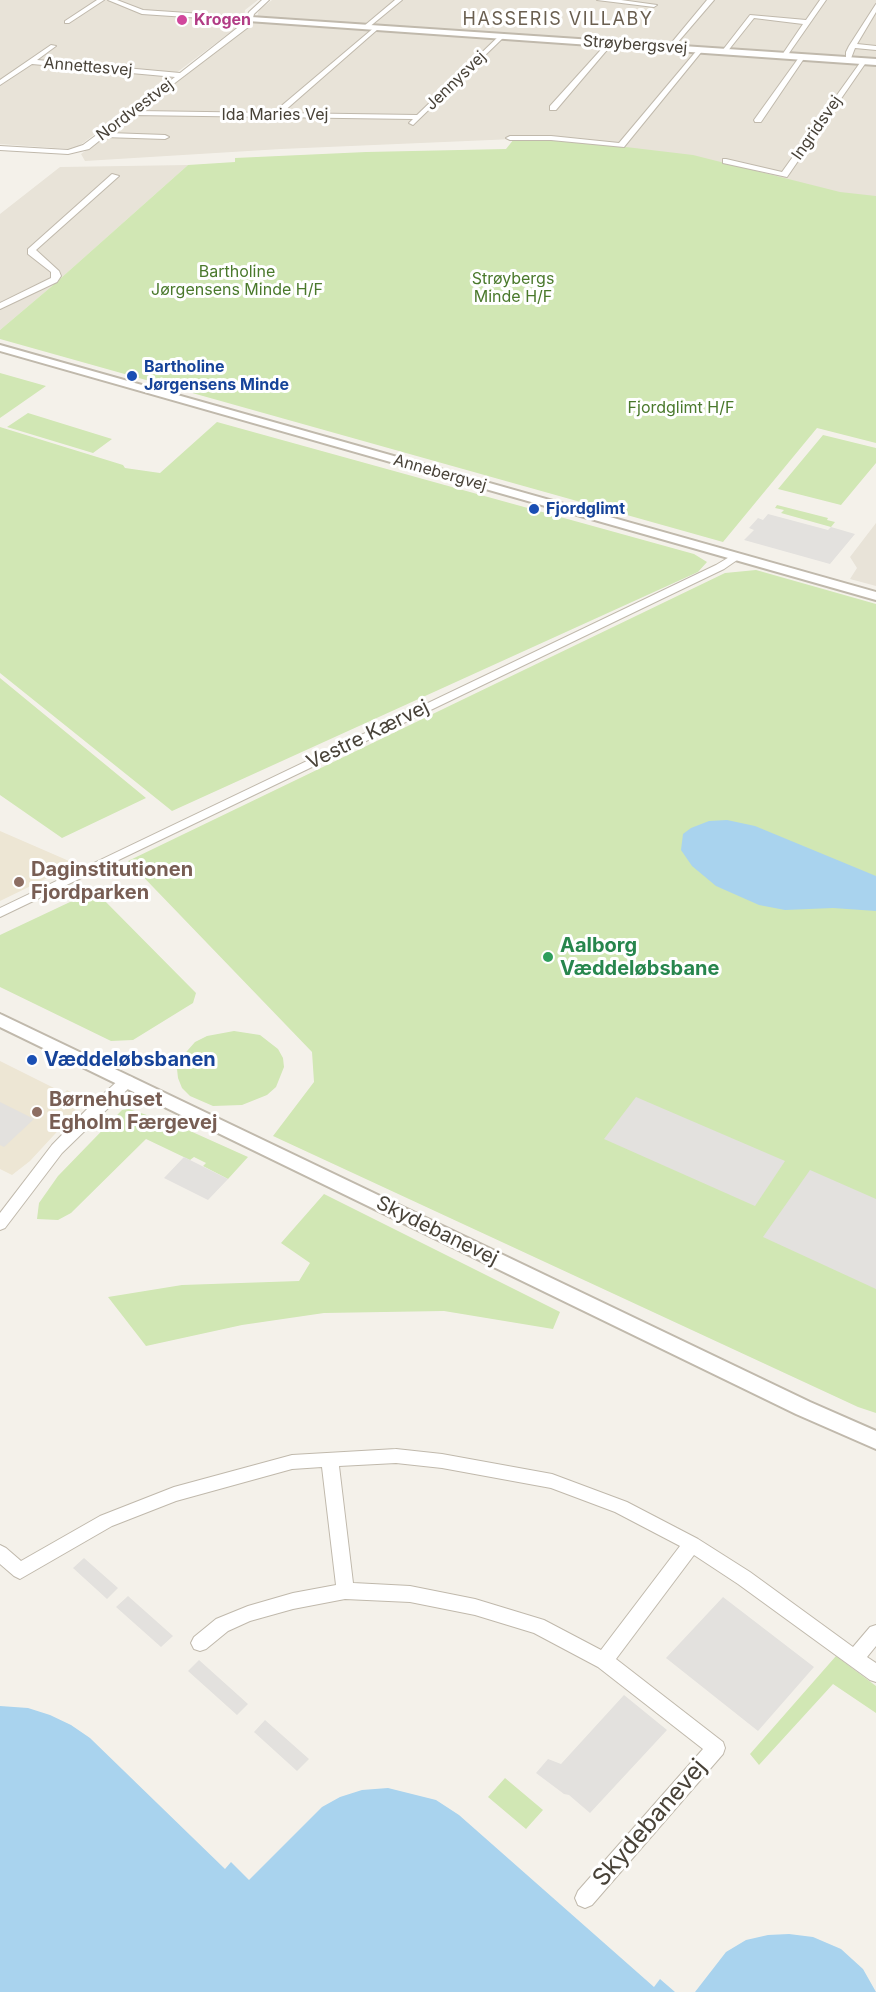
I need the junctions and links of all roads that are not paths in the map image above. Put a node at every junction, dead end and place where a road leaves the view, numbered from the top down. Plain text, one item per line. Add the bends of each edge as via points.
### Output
1 (101, 0) edge
2 (111, 0) edge
3 (266, 0) edge
4 (399, 0) edge
5 (600, 0) edge
6 (711, 0) edge
7 (823, 0) edge
8 (654, 4) dead end
9 (876, 6) edge
10 (251, 19) junction
11 (67, 22) dead end
12 (808, 22) junction
13 (366, 27) junction
14 (376, 28) junction
15 (502, 36) junction
16 (609, 44) junction
17 (53, 46) dead end
18 (852, 46) junction
19 (670, 48) junction
20 (876, 48) edge
21 (700, 50) junction
22 (725, 51) junction
23 (785, 56) junction
24 (802, 57) junction
25 (848, 60) junction
26 (864, 61) junction
27 (31, 62) junction
28 (876, 62) edge
29 (182, 75) junction
30 (0, 83) edge
31 (553, 108) dead end
32 (131, 113) junction
33 (276, 115) junction
34 (419, 117) junction
35 (758, 120) dead end
36 (410, 126) dead end
37 (101, 135) junction
38 (165, 137) dead end
39 (510, 138) dead end
40 (0, 148) edge
41 (726, 161) dead end
42 (115, 176) dead end
43 (0, 305) edge
44 (2, 348) edge
45 (736, 556) junction
46 (876, 596) edge
47 (0, 914) edge
48 (0, 1020) edge
49 (127, 1081) junction
50 (0, 1224) edge
51 (876, 1440) edge
52 (330, 1460) junction
53 (692, 1544) junction
54 (0, 1553) edge
55 (345, 1591) junction
56 (876, 1633) edge
57 (200, 1643) dead end
58 (855, 1658) junction
59 (604, 1661) junction
60 (876, 1674) edge
61 (585, 1898) dead end

1 - 11 street
2 - 10 street via 142,12
3 - 10 street, Nordvestvej via 254,8
4 - 13 street
5 - 8 street
6 - 19 street
7 - 12 street
9 - 18 street
10 - 13 street, Strøybergsvej
10 - 29 street, Nordvestvej
12 - 22 street via 752,16
12 - 23 street
13 - 14 street, Strøybergsvej
14 - 15 street, Strøybergsvej
14 - 33 street
15 - 16 street, Strøybergsvej
15 - 34 street, Jennysvej
16 - 19 street, Strøybergsvej
16 - 31 street
17 - 27 street
18 - 20 street
18 - 25 street
19 - 21 street, Strøybergsvej
21 - 22 street, Strøybergsvej
21 - 39 street via 621,145
22 - 23 street, Strøybergsvej
23 - 24 street, Strøybergsvej
24 - 25 street, Strøybergsvej
24 - 35 street
25 - 26 street, Strøybergsvej
26 - 28 street, Strøybergsvej
26 - 41 street, Ingridsvej via 784,175
27 - 29 street, Annettesvej
27 - 30 street
29 - 32 street, Nordvestvej
32 - 33 street, Ida Maries Vej
32 - 37 street, Nordvestvej
33 - 34 street, Ida Maries Vej
34 - 36 street, Jennysvej
37 - 38 street
37 - 40 street, Nordvestvej via 77,150
42 - 43 street via 32,249 55,271 54,280
44 - 45 street, Annebergvej
45 - 46 street, Annebergvej
45 - 47 street, Vestre Kærvej
48 - 49 street, Skydebanevej
49 - 50 street via 57,1149
49 - 51 street, Skydebanevej
52 - 53 street via 404,1457 491,1468 552,1481 621,1507
52 - 54 street via 292,1462 174,1494 106,1521 20,1571
52 - 55 street
53 - 58 street
53 - 59 street
55 - 57 street, Skydebanevej via 293,1600 248,1614 222,1625
55 - 59 street, Skydebanevej via 410,1594 475,1607 538,1626
56 - 58 street
58 - 60 street
59 - 61 street, Skydebanevej via 716,1748

